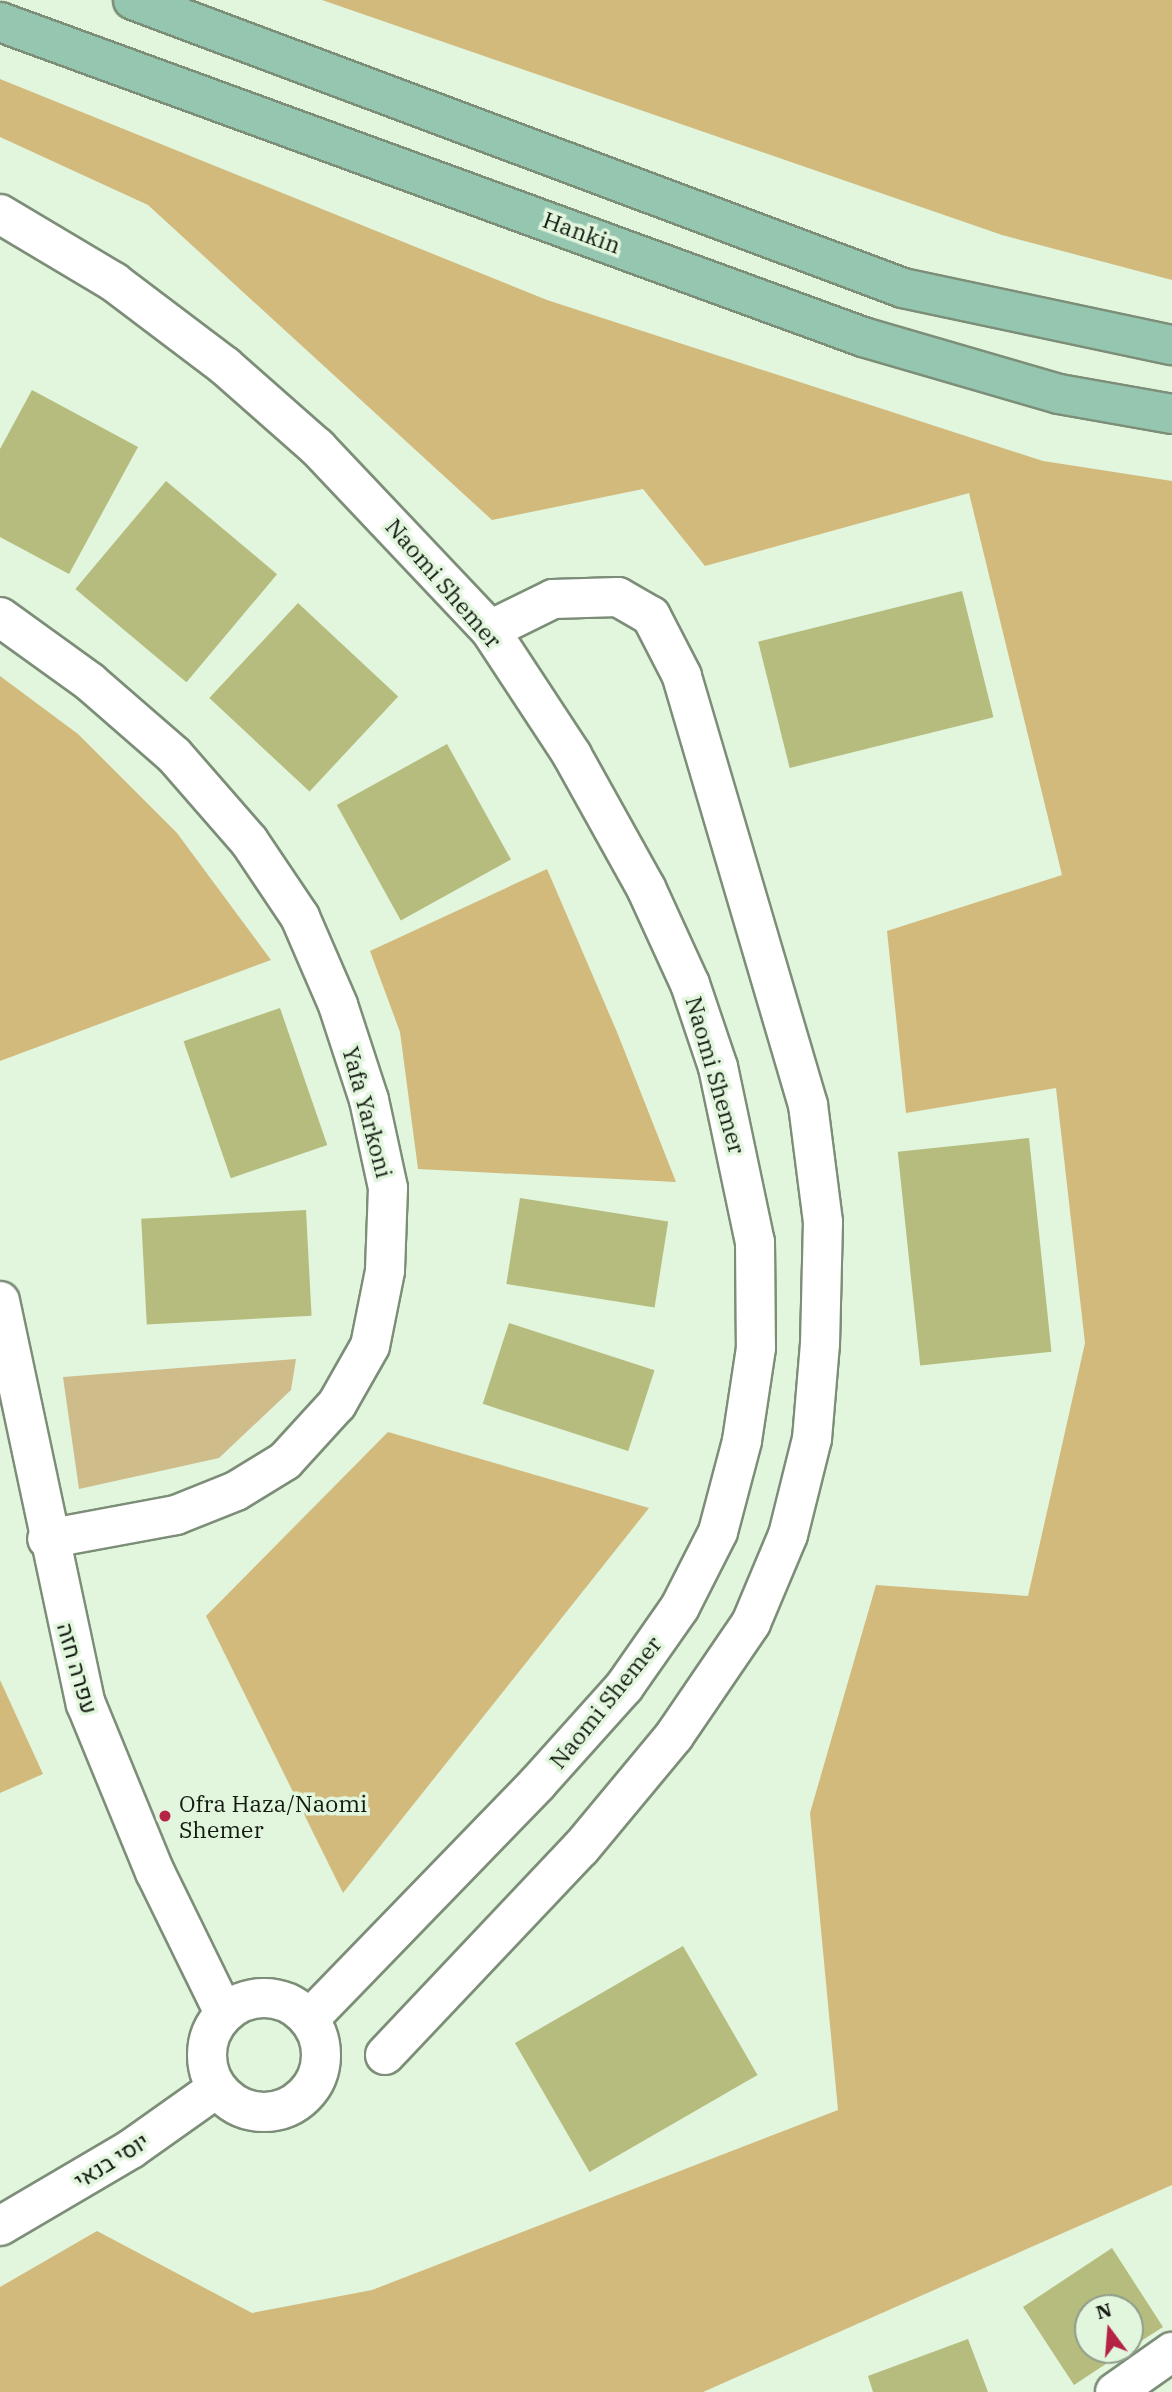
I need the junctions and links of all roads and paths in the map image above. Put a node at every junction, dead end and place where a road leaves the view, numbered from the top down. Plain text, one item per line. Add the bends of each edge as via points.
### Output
1 (133, 0) edge
2 (0, 22) edge
3 (0, 214) edge
4 (1172, 345) edge
5 (1172, 414) edge
6 (0, 617) edge
7 (490, 630) junction
8 (0, 1301) edge
9 (47, 1539) junction
10 (224, 2013) junction
11 (309, 2019) junction
12 (385, 2055) dead end
13 (218, 2088) junction
14 (0, 2226) edge
15 (1172, 2352) edge
16 (1115, 2392) edge

1 - 4 main road via 903,288
2 - 5 main road, Hankin via 863,337 1059,394
3 - 7 street, Naomi Shemer via 114,282 225,366 317,447
6 - 9 street, Yafa Yarkoni via 90,682 174,755 250,841 300,917 338,1005 369,1100 388,1188 385,1271 370,1346 337,1404 285,1461 236,1492 176,1515
7 - 11 street, Naomi Shemer via 572,755 646,888 690,984 742,1166 755,1241 756,1348 718,1532 680,1607 624,1687 547,1773
7 - 12 street via 553,599 618,597 651,616 682,676 808,1105 822,1222 813,1439 788,1535 751,1623 674,1736 582,1847
8 - 9 street, עפרה חזה
9 - 10 street, עפרה חזה via 86,1704 155,1872
10 - 11 street via 258,1997 277,1999
10 - 13 street via 208,2042
11 - 13 street via 318,2035 319,2071 298,2100 283,2109 246,2109
13 - 14 street, יוסי בנאי via 131,2149
15 - 16 street

